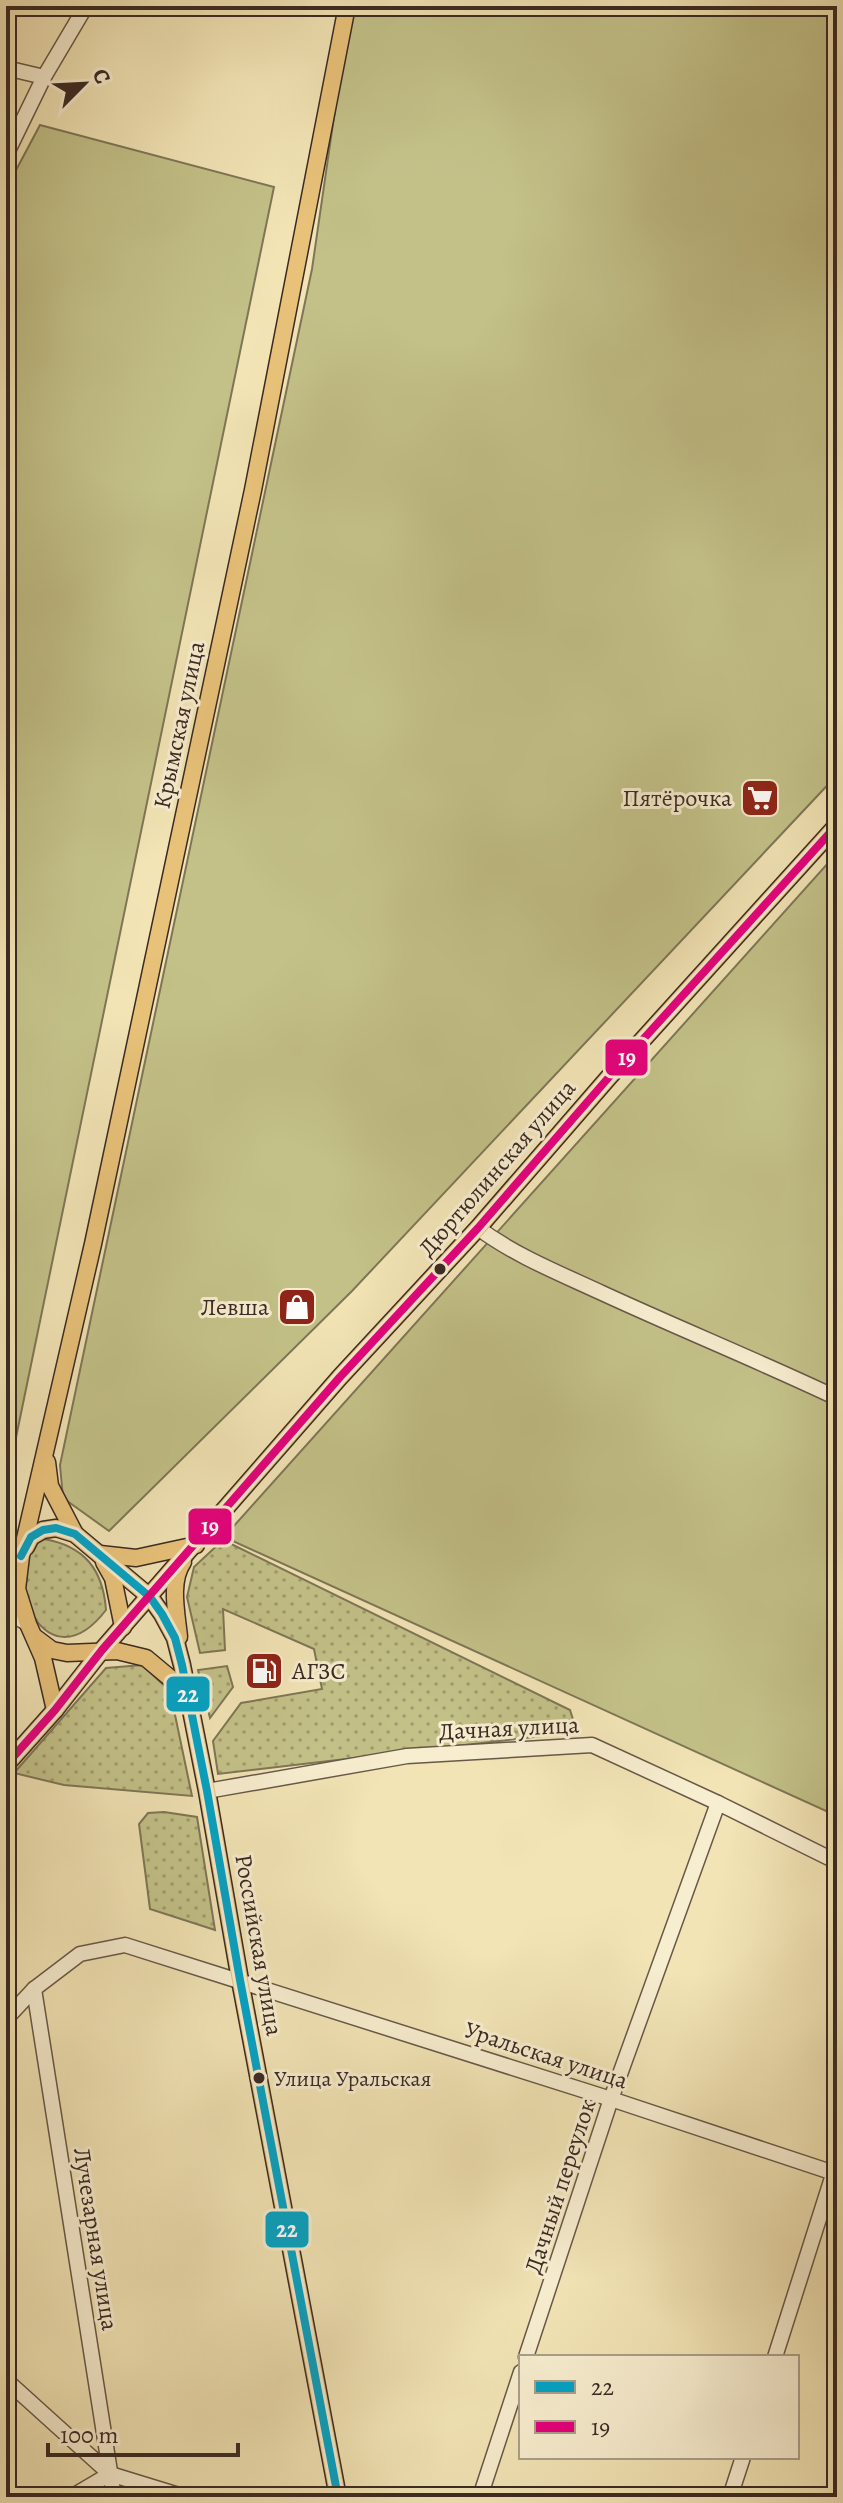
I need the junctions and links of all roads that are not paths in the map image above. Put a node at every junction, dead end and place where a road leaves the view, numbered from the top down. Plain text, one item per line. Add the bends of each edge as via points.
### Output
1 (86, 6) edge
2 (347, 6) edge
3 (6, 68) edge
4 (44, 77) junction
5 (6, 155) edge
6 (837, 825) edge
7 (478, 1228) junction
8 (837, 1398) edge
9 (45, 1452) junction
10 (75, 1534) junction
11 (196, 1545) junction
12 (100, 1554) junction
13 (15, 1569) edge
14 (150, 1597) junction
15 (6, 1611) edge
16 (123, 1627) junction
17 (31, 1630) junction
18 (102, 1650) junction
19 (182, 1665) junction
20 (188, 1693) junction
21 (55, 1710) junction
22 (6, 1765) edge
23 (207, 1791) junction
24 (718, 1803) junction
25 (837, 1862) edge
26 (240, 1980) junction
27 (34, 1989) junction
28 (6, 2019) edge
29 (611, 2099) junction
30 (836, 2170) edge
31 (527, 2355) edge
32 (776, 2355) edge
33 (519, 2378) edge
34 (6, 2380) edge
35 (742, 2459) edge
36 (110, 2474) junction
37 (71, 2497) edge
38 (114, 2497) edge
39 (185, 2497) edge
40 (338, 2497) edge
41 (480, 2497) edge
42 (730, 2497) edge

1 - 4 street
2 - 9 main road, Крымская улица via 253,490
3 - 4 street
4 - 5 street
6 - 7 main road, Дюртюлинская улица
7 - 8 street via 523,1257
7 - 11 main road, Дюртюлинская улица via 340,1377
9 - 10 main road via 50,1486
9 - 13 main road, Крымская улица
10 - 12 main road
10 - 13 main road via 43,1530 31,1537
11 - 12 main road via 136,1558
11 - 14 main road
11 - 19 main road via 178,1569 175,1602
12 - 14 main road, Российская улица
12 - 16 main road via 113,1578
13 - 17 main road
14 - 16 main road
14 - 19 main road, Российская улица via 175,1638
15 - 17 street
16 - 18 main road
17 - 18 main road via 52,1650
17 - 21 main road
18 - 20 main road via 146,1658
18 - 21 main road
19 - 20 main road, Российская улица
20 - 23 main road, Российская улица
21 - 22 main road
23 - 24 street, Дачная улица via 407,1756 592,1745
23 - 26 main road, Российская улица
24 - 25 street, Дачная улица
24 - 29 street, Дачный переулок
26 - 27 street, Уральская улица via 125,1945 80,1954
26 - 29 street, Уральская улица
26 - 40 main road, Российская улица
27 - 28 street, Уральская улица
27 - 36 street, Лучезарная улица
29 - 30 street, Уральская улица
29 - 31 street, Дачный переулок
30 - 32 street
33 - 41 street
34 - 36 street
35 - 42 street
36 - 37 street
36 - 38 street, Лучезарная улица
36 - 39 street

